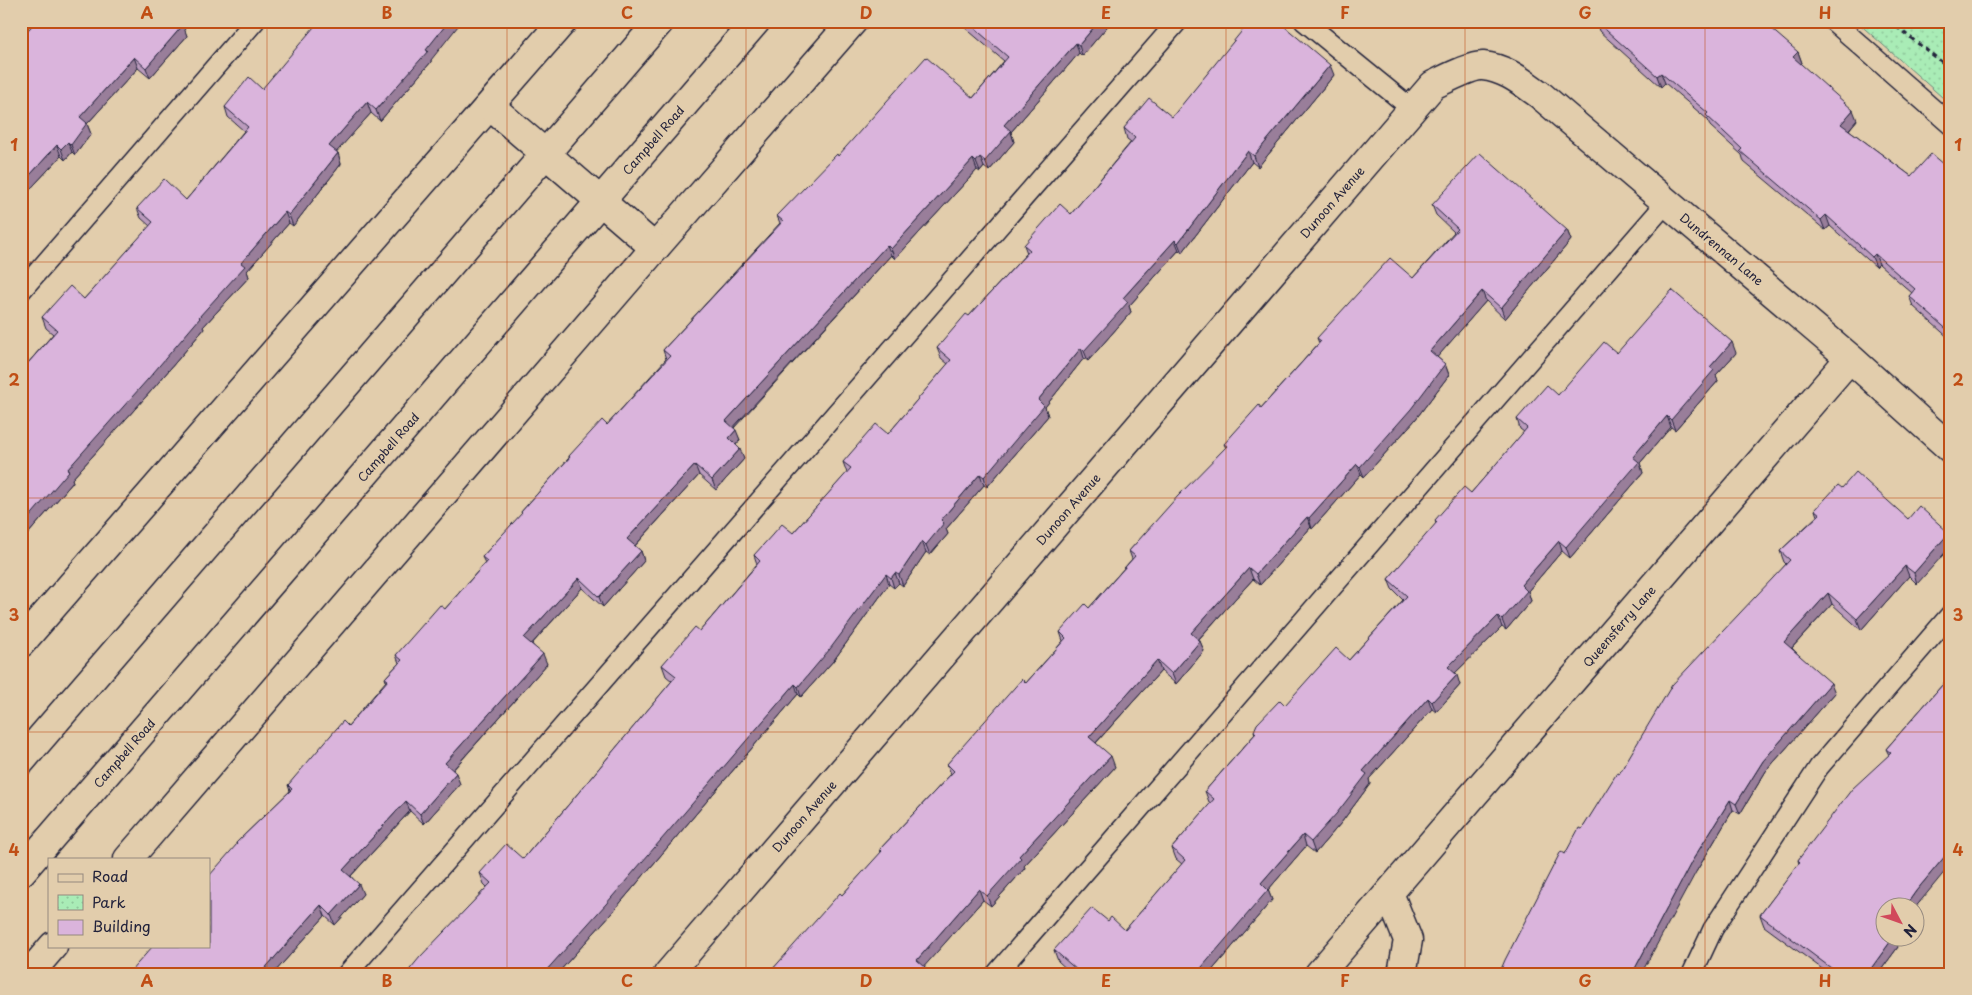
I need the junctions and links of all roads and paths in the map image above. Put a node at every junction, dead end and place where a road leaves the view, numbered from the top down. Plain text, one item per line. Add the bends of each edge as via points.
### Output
1 (255, 21) edge
2 (563, 21) edge
3 (660, 21) edge
4 (756, 21) edge
5 (853, 21) edge
6 (1178, 21) edge
7 (1304, 21) edge
8 (1833, 21) edge
9 (1889, 21) edge
10 (1482, 65) joint
11 (1951, 69) edge
12 (490, 106) junction
13 (1412, 109) junction
14 (1951, 125) edge
15 (544, 154) junction
16 (600, 202) junction
17 (1666, 202) junction
18 (655, 248) junction
19 (21, 291) edge
20 (1850, 358) junction
21 (1951, 450) edge
22 (1951, 614) edge
23 (21, 643) edge
24 (21, 761) edge
25 (129, 858) edge
26 (21, 872) edge
27 (1389, 893) junction
28 (51, 948) edge
29 (29, 974) edge
30 (347, 974) edge
31 (668, 974) edge
32 (996, 974) edge
33 (1319, 974) edge
34 (1402, 974) edge
35 (1692, 974) edge

1 - 19 lane
2 - 12 street
3 - 15 street
4 - 16 street, Campbell Road
5 - 18 street
6 - 30 lane
7 - 13 lane
8 - 14 lane
9 - 11 path
10 - 13 street, Dunoon Avenue via 1454,74 1433,86
10 - 17 street, Dundrennan Lane via 1511,74 1539,94
12 - 15 street
12 - 23 street
13 - 31 street, Dunoon Avenue
15 - 16 street
15 - 24 street
16 - 18 street
16 - 26 street, Campbell Road
17 - 20 street, Dundrennan Lane
17 - 32 lane
18 - 25 street
20 - 21 street, Dundrennan Lane
20 - 27 street, Queensferry Lane
22 - 35 lane via 1819,767 1713,929
27 - 33 street, Queensferry Lane
27 - 34 street via 1408,940
28 - 29 street

